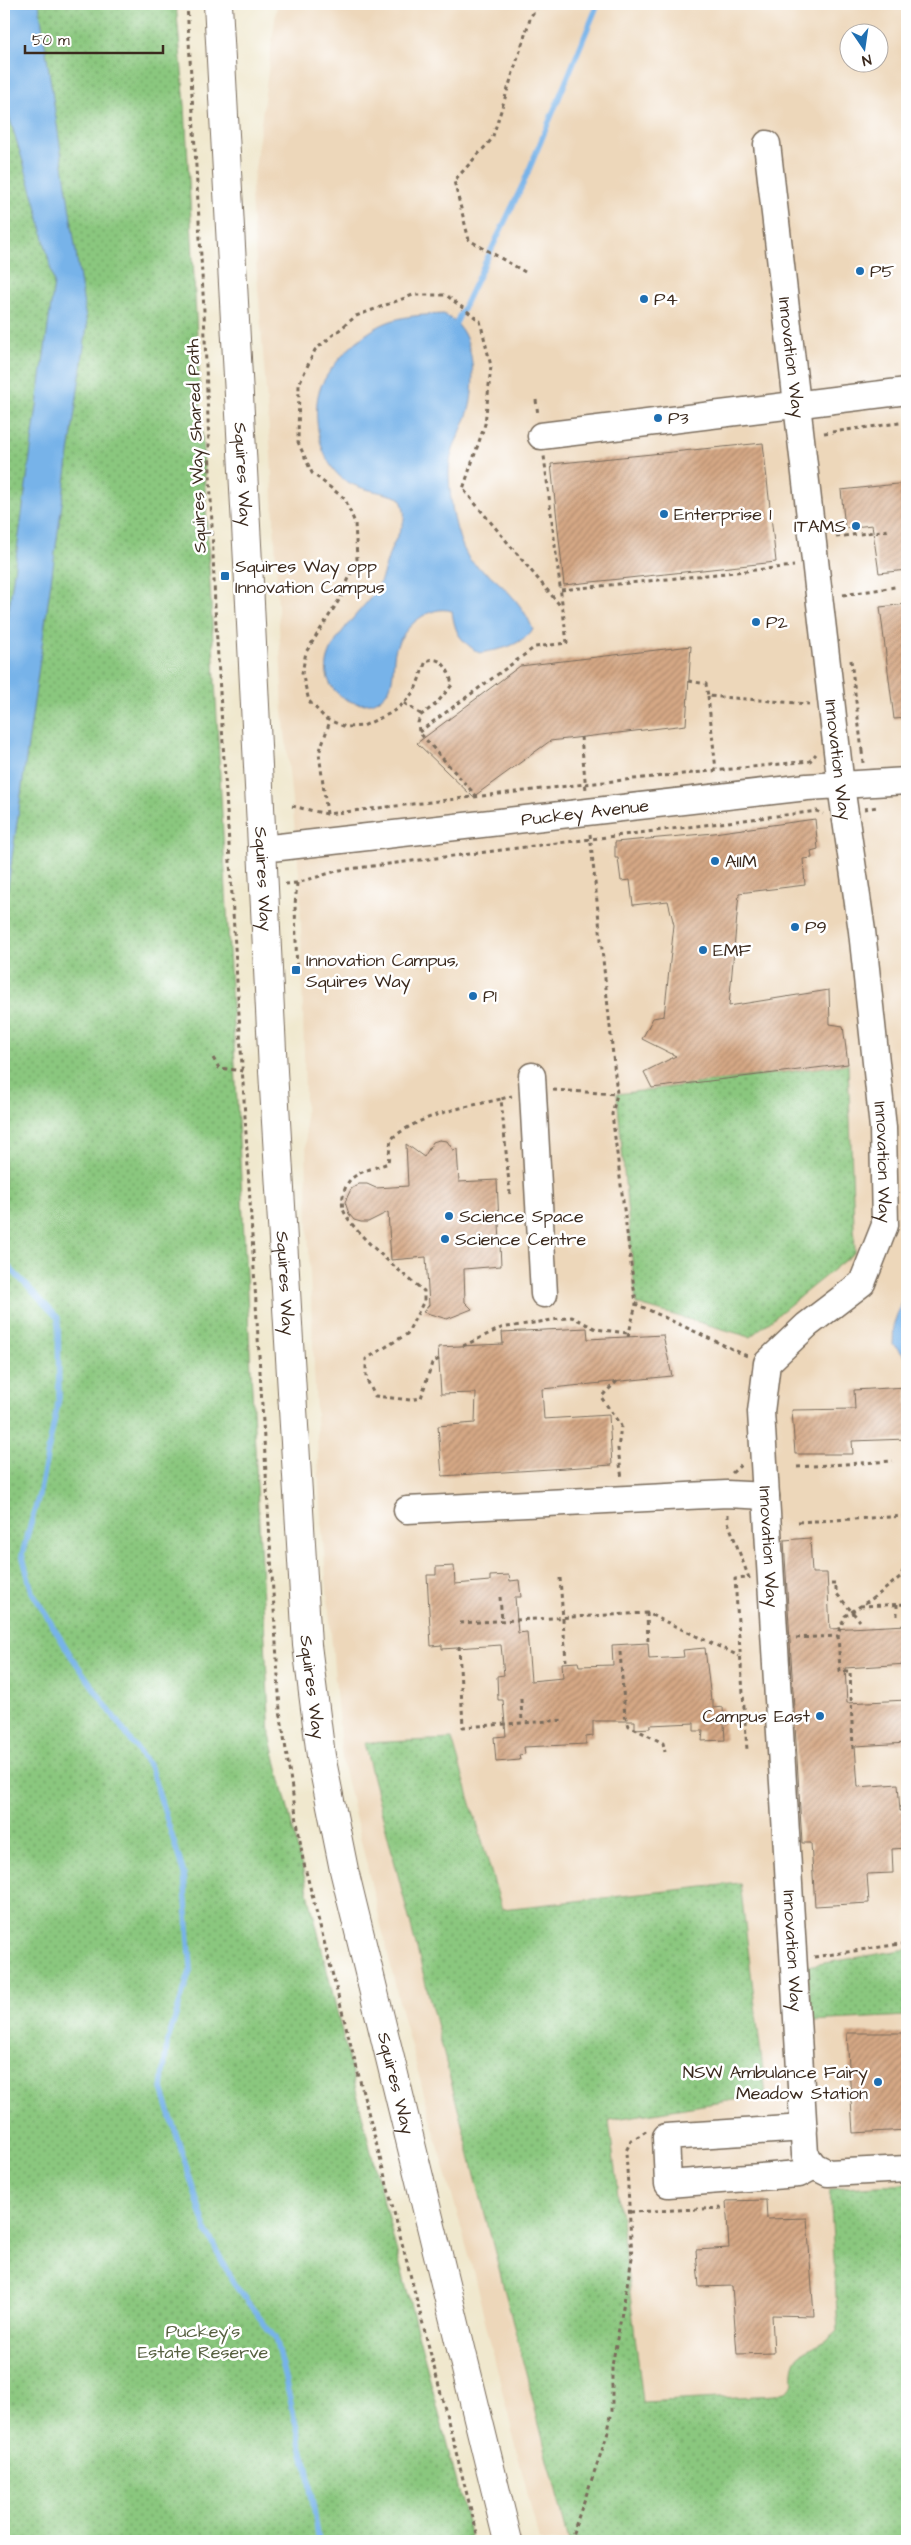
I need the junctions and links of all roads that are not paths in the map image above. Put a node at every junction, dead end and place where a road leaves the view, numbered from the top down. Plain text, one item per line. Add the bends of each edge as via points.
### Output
1 (218, 4) edge
2 (767, 144) dead end
3 (907, 391) edge
4 (798, 405) junction
5 (541, 436) road end
6 (907, 781) edge
7 (841, 786) junction
8 (262, 849) junction
9 (532, 1076) dead end
10 (544, 1294) dead end
11 (766, 1496) junction
12 (407, 1510) dead end
13 (804, 2128) junction
14 (814, 2166) junction
15 (907, 2169) edge
16 (508, 2541) edge

1 - 8 main road, Squires Way
2 - 4 street, Innovation Way
3 - 4 street
4 - 5 street
4 - 7 street, Innovation Way
6 - 7 street, Puckey Avenue
7 - 8 street, Puckey Avenue via 807,787 589,825
7 - 11 street, Innovation Way via 862,931 883,1128 885,1225 862,1283 807,1325 766,1363 761,1412
8 - 16 main road, Squires Way via 306,1645 321,1756 344,1870
9 - 10 street
11 - 12 street via 727,1494
11 - 13 street, Innovation Way
13 - 14 street, Innovation Way via 805,2154
13 - 14 street via 666,2137 668,2184 799,2174
14 - 15 street via 828,2173

